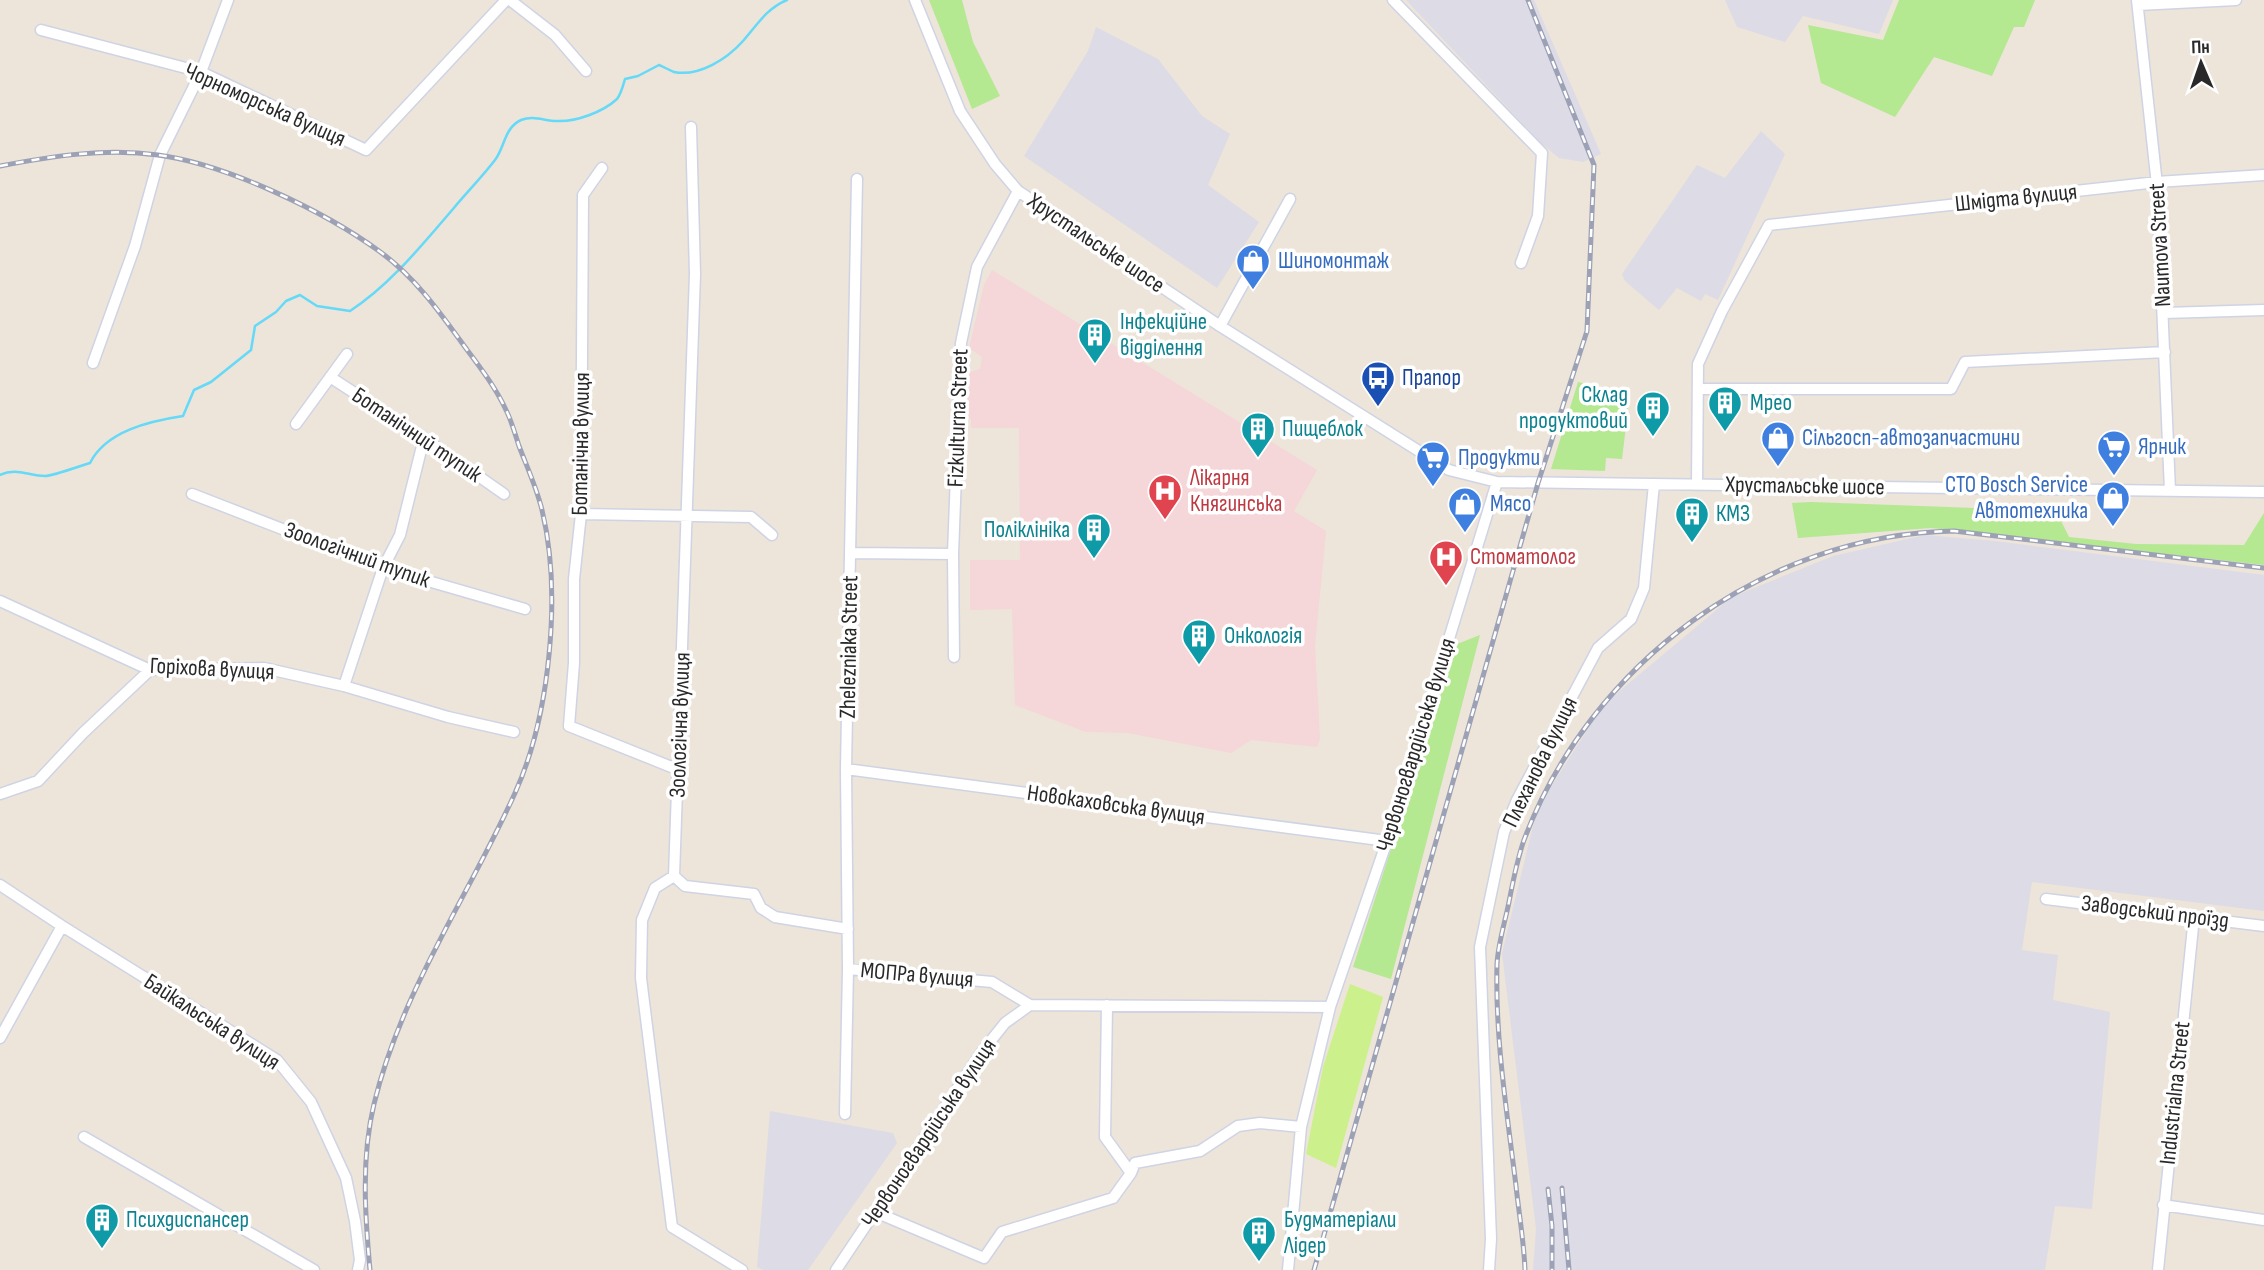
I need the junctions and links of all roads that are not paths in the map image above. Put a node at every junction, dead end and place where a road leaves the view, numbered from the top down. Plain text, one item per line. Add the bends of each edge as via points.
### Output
1 (228, 0) edge
2 (508, 0) edge
3 (915, 0) edge
4 (1393, 0) edge
5 (2236, 0) edge
6 (2138, 3) edge
7 (41, 30) dead end
8 (586, 71) dead end
9 (201, 72) junction
10 (691, 127) dead end
11 (602, 168) dead end
12 (2264, 175) edge
13 (857, 179) dead end
14 (2157, 182) junction
15 (1018, 191) junction
16 (1290, 199) dead end
17 (1521, 263) dead end
18 (2264, 310) edge
19 (2164, 313) junction
20 (1220, 326) junction
21 (2165, 352) junction
22 (347, 354) dead end
23 (93, 363) dead end
24 (330, 377) junction
25 (1698, 388) junction
26 (296, 424) dead end
27 (424, 438) junction
28 (1497, 482) junction
29 (1654, 484) junction
30 (1697, 485) junction
31 (2170, 491) junction
32 (2264, 492) edge
33 (192, 494) dead end
34 (504, 494) dead end
35 (581, 513) junction
36 (686, 515) junction
37 (772, 535) dead end
38 (851, 553) junction
39 (953, 554) junction
40 (383, 568) junction
41 (0, 601) edge
42 (525, 609) dead end
43 (954, 657) dead end
44 (150, 670) junction
45 (344, 686) junction
46 (514, 732) dead end
47 (846, 769) junction
48 (679, 770) junction
49 (0, 794) edge
50 (1387, 841) junction
51 (674, 876) junction
52 (0, 885) edge
53 (2046, 899) dead end
54 (2194, 917) junction
55 (62, 926) junction
56 (2264, 926) edge
57 (848, 929) junction
58 (848, 969) junction
59 (1030, 1004) junction
60 (1107, 1005) junction
61 (1330, 1007) junction
62 (0, 1038) edge
63 (845, 1114) dead end
64 (1301, 1127) junction
65 (84, 1137) dead end
66 (1131, 1173) junction
67 (2163, 1205) junction
68 (875, 1212) junction
69 (2264, 1220) edge
70 (314, 1270) edge
71 (358, 1270) edge
72 (742, 1270) edge
73 (835, 1270) edge
74 (1287, 1270) edge
75 (1489, 1270) edge
76 (2158, 1270) edge

1 - 9 street
2 - 8 street via 555,35
2 - 9 street, Чорноморська вулиця via 366,150
3 - 15 street, Хрустальське шосе via 960,111
4 - 17 street via 1542,153 1538,216
5 - 6 street
6 - 14 street, Naumova Street
7 - 9 street, Чорноморська вулиця
9 - 23 street via 160,156 135,246
10 - 36 street, Зоологічна вулиця via 695,274
11 - 35 street, Ботанічна вулиця via 583,195
12 - 14 street, Шмідта вулиця
13 - 38 street, Zhelezniaka Street
14 - 19 street, Naumova Street
14 - 25 street, Шмідта вулиця via 1769,225 1698,363
15 - 20 street, Хрустальське шосе
15 - 39 street, Fizkulturna Street via 977,267 961,343
16 - 20 street
18 - 19 street
19 - 21 street, Naumova Street
20 - 28 street, Хрустальське шосе via 1450,470
21 - 25 street via 1965,362 1951,389
21 - 31 street, Naumova Street
22 - 24 street
24 - 26 street
24 - 27 street, Ботанічний тупик
25 - 30 street
27 - 34 street, Ботанічний тупик
27 - 40 street via 400,534
28 - 29 street, Хрустальське шосе
28 - 50 street, Червоногвардійська вулиця
29 - 30 street, Хрустальське шосе
29 - 75 street, Плеханова вулиця via 1643,587 1631,618 1598,648 1504,832 1480,947
30 - 31 street, Хрустальське шосе
31 - 32 street, Хрустальське шосе
33 - 40 street, Зоологічний тупик
35 - 36 street
35 - 48 street, Ботанічна вулиця via 569,726
36 - 37 street via 751,517
36 - 48 street, Зоологічна вулиця
38 - 39 street
38 - 47 street, Zhelezniaka Street
39 - 43 street, Fizkulturna Street
40 - 42 street, Зоологічний тупик
40 - 45 street
41 - 44 street, Горіхова вулиця
44 - 45 street, Горіхова вулиця via 264,668
44 - 49 street via 38,781
45 - 46 street, Горіхова вулиця
47 - 50 street, Новокаховська вулиця
47 - 57 street, Zhelezniaka Street
48 - 51 street, Зоологічна вулиця
50 - 61 street, Червоногвардійська вулиця
51 - 57 street via 685,886 754,894 761,908 775,917
51 - 72 street via 655,888 642,920 641,978 672,1227
52 - 55 street, Байкальська вулиця
53 - 54 street, Заводський проїзд
54 - 56 street, Заводський проїзд
54 - 67 street, Industrialna Street
55 - 62 street
55 - 71 street, Байкальська вулиця via 277,1060 312,1102 346,1178
57 - 58 street, Zhelezniaka Street
58 - 59 street, МОПРа вулиця via 992,982
58 - 63 street, Zhelezniaka Street
59 - 60 street, МОПРа вулиця
59 - 68 street, Червоногвардійська вулиця via 1005,1023 981,1053
60 - 61 street, МОПРа вулиця
60 - 66 street via 1105,1136
61 - 64 street, Червоногвардійська вулиця
64 - 66 street via 1238,1126 1200,1150 1135,1163
64 - 74 street, Червоногвардійська вулиця
65 - 70 street
66 - 68 street via 1113,1198 1002,1232 984,1258
67 - 69 street
67 - 76 street, Industrialna Street
68 - 73 street, Червоногвардійська вулиця

